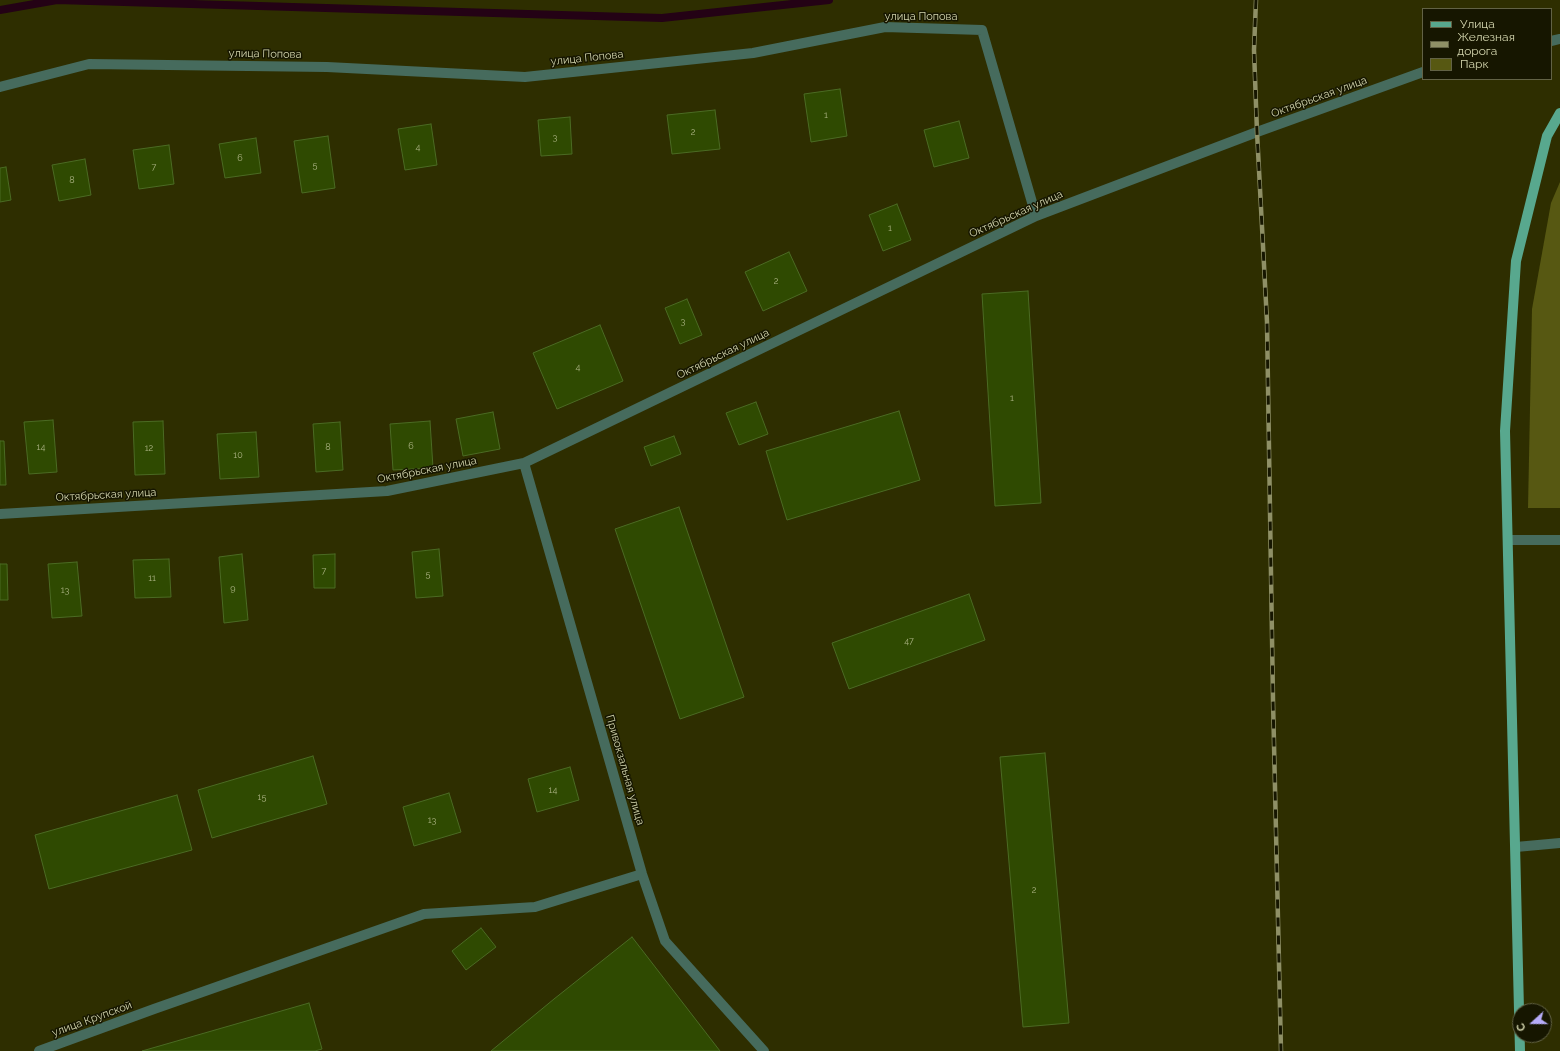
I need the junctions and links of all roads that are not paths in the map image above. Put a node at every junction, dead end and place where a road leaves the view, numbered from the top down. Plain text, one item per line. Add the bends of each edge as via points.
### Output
1 (1422, 72) edge
2 (0, 87) edge
3 (1560, 113) edge
4 (1036, 216) junction
5 (524, 463) junction
6 (0, 514) edge
7 (1508, 540) junction
8 (1560, 540) edge
9 (1560, 843) edge
10 (1516, 847) junction
11 (642, 874) junction
12 (39, 1051) edge
13 (764, 1051) edge
14 (1520, 1051) edge

1 - 4 street, Октябрьская улица
2 - 4 street, улица Попова via 89,64 327,66 525,77 753,53 885,28 982,30
3 - 7 main road via 1547,136 1516,262 1505,431
4 - 5 street, Октябрьская улица
5 - 6 street, Октябрьская улица via 387,491
5 - 11 street, Привокзальная улица
7 - 8 street
7 - 10 main road
9 - 10 street
10 - 14 main road
11 - 12 street, улица Крупской via 535,907 424,914
11 - 13 street, Привокзальная улица via 665,941

